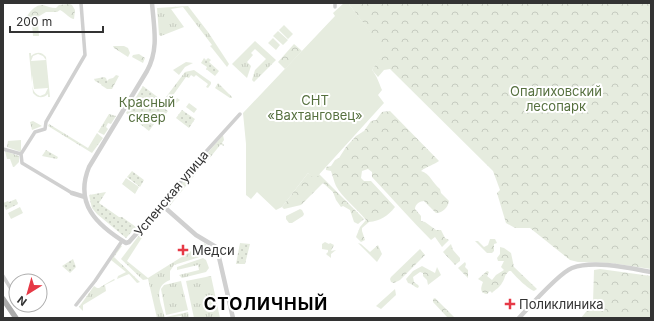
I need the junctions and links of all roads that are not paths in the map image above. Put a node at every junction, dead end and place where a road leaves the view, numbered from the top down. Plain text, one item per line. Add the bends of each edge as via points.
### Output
1 (81, 3) edge
2 (152, 3) edge
3 (240, 114) dead end
4 (3, 148) edge
5 (21, 154) junction
6 (72, 193) joint
7 (85, 197) junction
8 (162, 205) junction
9 (122, 241) junction
10 (651, 272) edge
11 (3, 299) edge
12 (3, 305) edge
13 (76, 306) dead end
14 (12, 318) edge
15 (16, 318) edge
16 (232, 318) edge
17 (519, 318) edge

1 - 5 street via 85,57 46,122 45,129 35,132
2 - 7 street via 155,46 152,61 88,168
3 - 8 street, Успенская улица
4 - 5 street
5 - 6 street via 23,164
6 - 7 street
7 - 9 street via 94,218
8 - 9 street, Успенская улица via 127,244
8 - 16 street via 196,235 216,247
9 - 13 street, Успенская улица
10 - 17 street via 596,265 572,268
11 - 15 main road
12 - 14 main road

